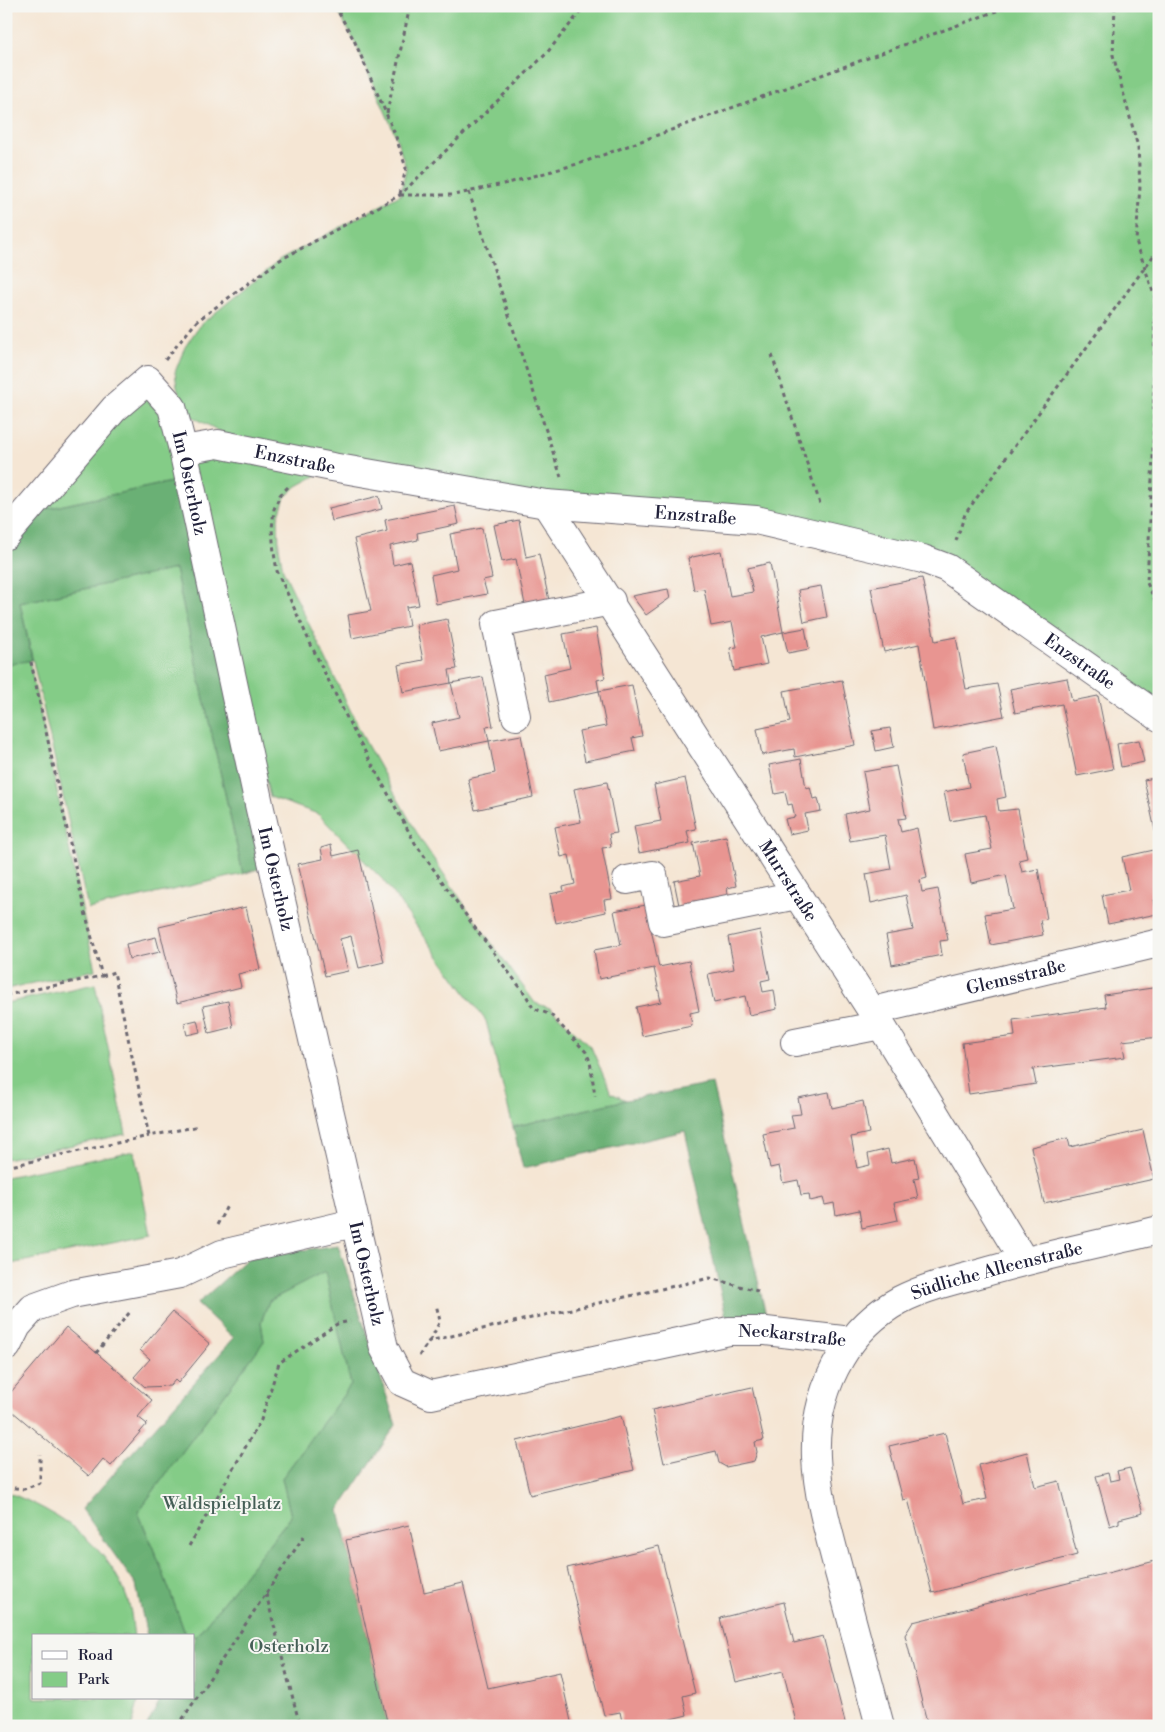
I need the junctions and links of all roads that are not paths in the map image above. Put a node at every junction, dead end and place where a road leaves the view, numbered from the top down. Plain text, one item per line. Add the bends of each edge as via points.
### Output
1 (184, 450) junction
2 (558, 505) junction
3 (6, 535) edge
4 (610, 601) junction
5 (516, 716) dead end
6 (1159, 717) edge
7 (627, 880) dead end
8 (798, 895) junction
9 (1159, 943) edge
10 (876, 1018) junction
11 (795, 1042) dead end
12 (354, 1223) junction
13 (1159, 1230) edge
14 (1024, 1261) junction
15 (851, 1341) junction
16 (7, 1346) edge
17 (402, 1382) joint
18 (880, 1726) edge

1 - 2 street, Enzstraße via 218,444 315,464
1 - 3 street, Im Osterholz via 172,407 148,380 114,409
1 - 12 street, Im Osterholz via 262,818
2 - 4 street, Murrstraße
2 - 6 street, Enzstraße via 756,520 923,559 947,568
4 - 5 street via 496,624
4 - 8 street, Murrstraße
7 - 8 street via 653,875 663,922
8 - 10 street, Murrstraße
9 - 10 street, Glemsstraße
10 - 11 street, Glemsstraße
10 - 14 street, Murrstraße
12 - 16 street via 222,1254 180,1274 72,1294 33,1308 17,1326
12 - 17 street, Im Osterholz via 384,1348
13 - 14 street, Südliche Alleenstraße
14 - 15 street, Südliche Alleenstraße via 902,1299 866,1323
15 - 17 street, Neckarstraße via 729,1330 432,1395
15 - 18 street, Neckarstraße via 820,1400 814,1442 815,1469 828,1531

